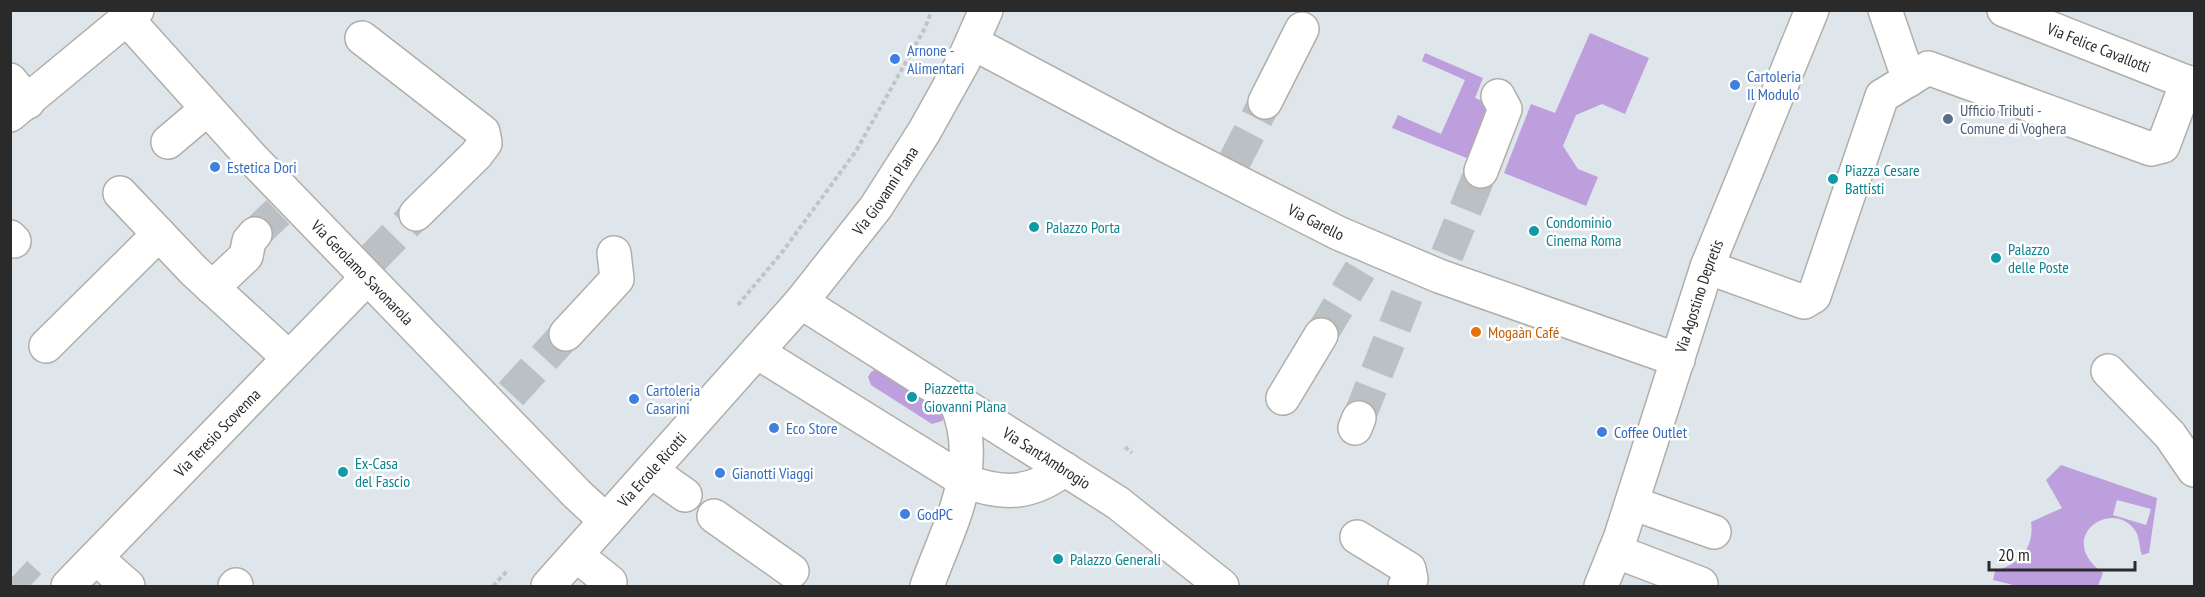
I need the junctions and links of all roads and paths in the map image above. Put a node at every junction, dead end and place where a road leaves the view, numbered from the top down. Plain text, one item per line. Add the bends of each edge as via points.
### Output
1 (932, 10) edge
2 (1812, 10) edge
3 (1885, 10) edge
4 (2004, 10) edge
5 (132, 15) edge
6 (975, 21) edge
7 (1302, 29) dead end
8 (362, 38) dead end
9 (1909, 80) junction
10 (2191, 83) edge
11 (1498, 96) dead end
12 (16, 99) edge
13 (1265, 102) tunnel mouth
14 (207, 109) junction
15 (168, 142) dead end
16 (1480, 171) tunnel mouth
17 (120, 194) dead end
18 (416, 214) tunnel mouth
19 (159, 234) junction
20 (255, 234) tunnel mouth
21 (614, 254) dead end
22 (1707, 267) junction
23 (366, 270) junction
24 (212, 288) junction
25 (801, 302) junction
26 (737, 306) dead end
27 (566, 334) tunnel mouth
28 (1321, 335) tunnel mouth
29 (46, 346) dead end
30 (757, 352) junction
31 (289, 358) junction
32 (1678, 360) junction
33 (2108, 370) dead end
34 (1283, 398) dead end
35 (955, 400) junction
36 (1125, 447) dead end
37 (1132, 453) dead end
38 (1065, 469) junction
39 (2194, 470) edge
40 (651, 471) junction
41 (965, 481) junction
42 (685, 495) dead end
43 (1632, 503) junction
44 (714, 516) dead end
45 (606, 521) junction
46 (1714, 532) dead end
47 (1358, 537) dead end
48 (1615, 551) junction
49 (576, 555) junction
50 (96, 558) junction
51 (792, 571) dead end
52 (610, 582) dead end
53 (1701, 584) dead end
54 (68, 586) edge
55 (128, 586) edge
56 (548, 586) edge
57 (927, 586) edge
58 (1222, 586) edge
59 (1405, 586) edge
60 (1601, 586) edge

1 - 26 path via 856,151
2 - 22 street, Via Agostino Depretis
3 - 9 street
4 - 10 street, Via Felice Cavallotti
5 - 12 street
5 - 14 street, Via Gerolamo Savonarola
6 - 25 street, Via Giovanni Plana via 924,132 876,207
6 - 32 street, Via Garello via 1338,233 1367,259 1428,273
7 - 13 street
8 - 18 street via 483,132 485,143 477,154
9 - 10 street via 1929,68 2151,149 2163,146
9 - 22 street via 1882,96 1814,297 1804,302
11 - 16 street via 1505,109
14 - 15 street
14 - 23 street, Via Gerolamo Savonarola via 285,206
17 - 19 street
19 - 24 street
19 - 29 street
20 - 24 street via 246,256
21 - 27 street via 617,279
22 - 32 street, Via Agostino Depretis
23 - 31 street, Via Teresio Scovenna
23 - 45 street, Via Gerolamo Savonarola via 503,402 577,494
24 - 31 street
25 - 30 street, Via Giovanni Plana
25 - 35 street, Via Sant'Ambrogio
28 - 34 street
30 - 40 street, Via Ercole Ricotti
30 - 41 street
31 - 50 street, Via Teresio Scovenna
32 - 43 street, Via Agostino Depretis
33 - 39 street via 2170,435
35 - 38 street, Via Sant'Ambrogio
35 - 41 street via 968,442
36 - 37 path
38 - 41 street via 1039,485 1009,492
38 - 58 street, Via Sant'Ambrogio via 1131,512
40 - 42 street
40 - 45 street, Via Ercole Ricotti
41 - 57 street
43 - 46 street
43 - 48 street, Via Agostino Depretis
44 - 51 street
45 - 49 street, Via Ercole Ricotti
47 - 59 street via 1409,568 1411,579
48 - 53 street
48 - 60 street, Via Agostino Depretis
49 - 52 street
49 - 56 street, Via Ercole Ricotti
50 - 54 street, Via Teresio Scovenna
50 - 55 street

